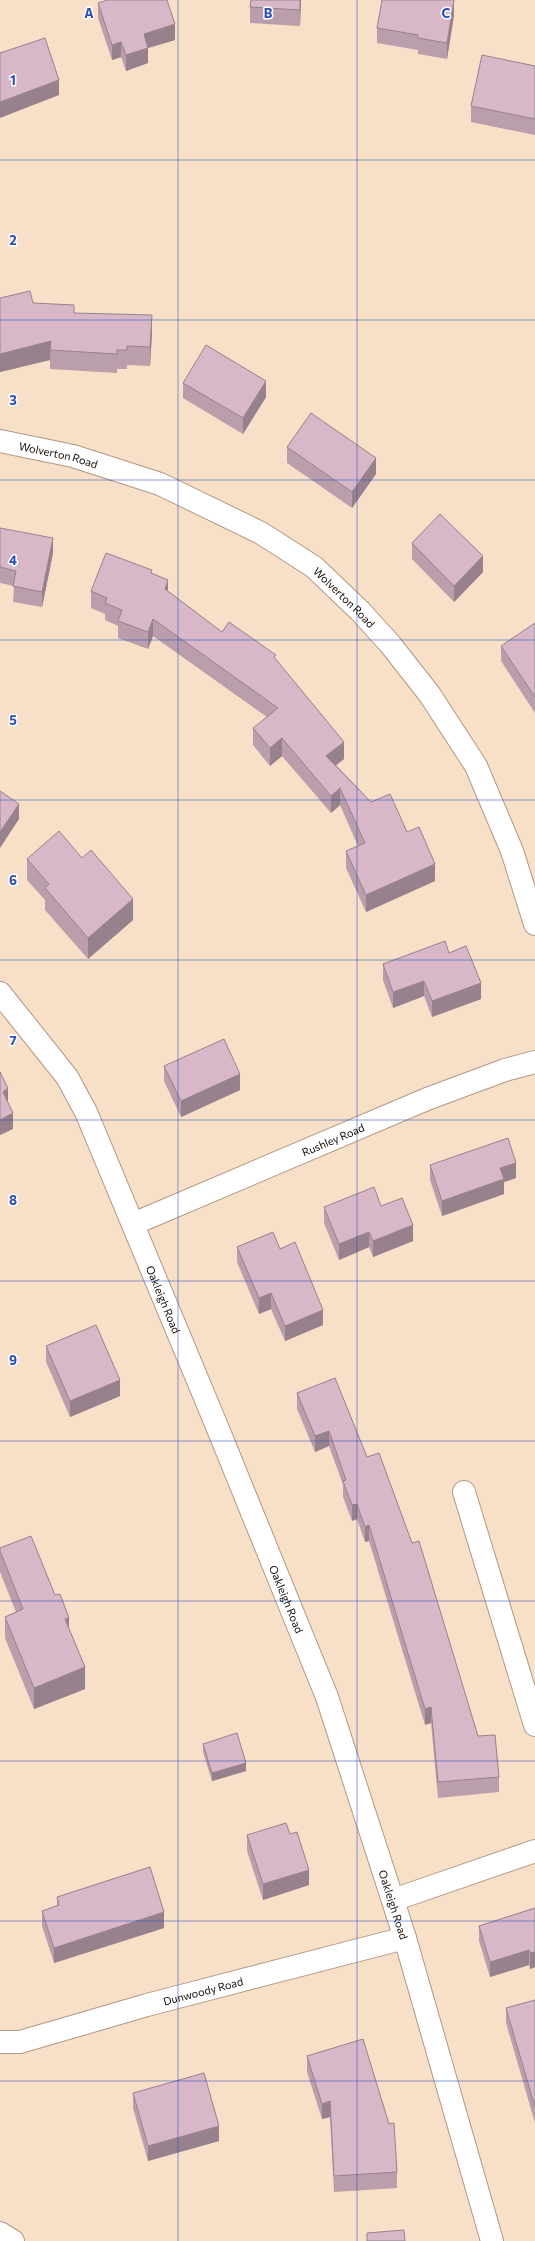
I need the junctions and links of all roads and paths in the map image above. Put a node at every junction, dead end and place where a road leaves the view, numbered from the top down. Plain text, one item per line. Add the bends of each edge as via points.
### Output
1 (0, 441) edge
2 (535, 924) edge
3 (0, 993) edge
4 (535, 1062) edge
5 (133, 1224) junction
6 (464, 1492) dead end
7 (535, 1725) edge
8 (535, 1851) edge
9 (393, 1900) junction
10 (405, 1938) junction
11 (0, 2042) edge
12 (0, 2233) edge
13 (13, 2241) edge
14 (492, 2241) edge

1 - 2 main road, Wolverton Road via 74,456 160,484 261,533 314,568 360,611 394,649 430,695 476,766 512,851
3 - 5 main road, Oakleigh Road via 67,1077 86,1112
4 - 5 main road, Rushley Road via 505,1070 427,1100
5 - 9 main road, Oakleigh Road via 327,1697
6 - 7 main road
8 - 9 main road
9 - 10 main road, Oakleigh Road
10 - 11 main road, Dunwoody Road via 147,2005 20,2042
10 - 14 main road, Oakleigh Road
12 - 13 main road

